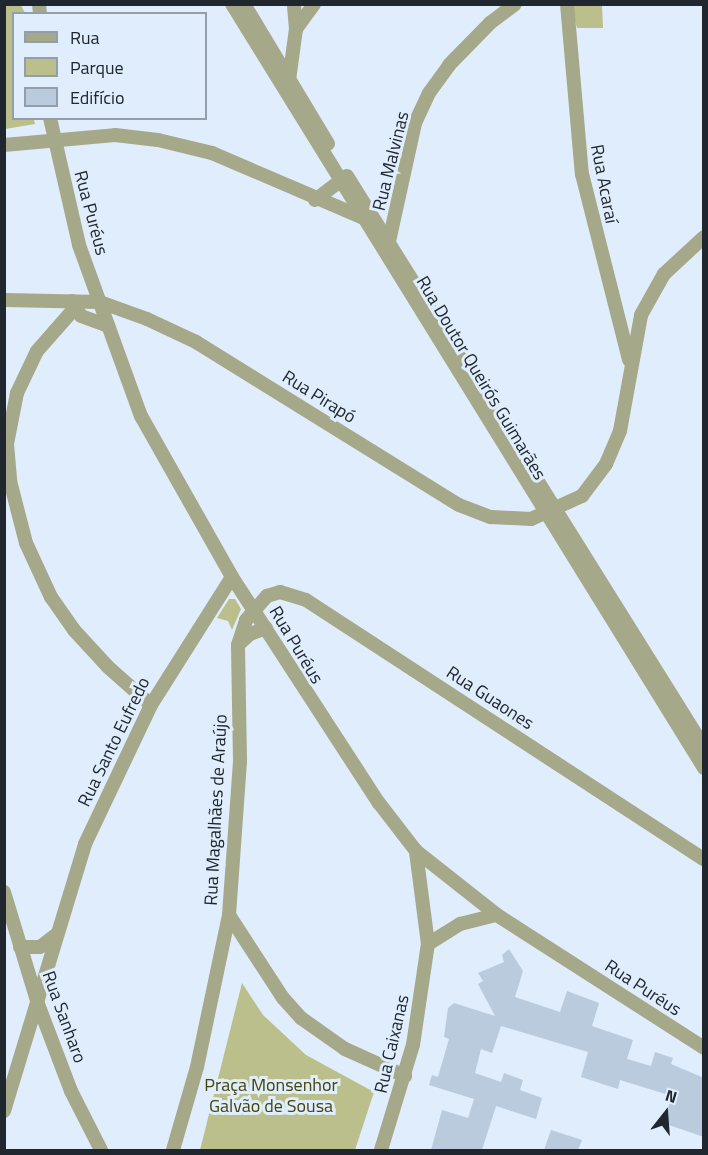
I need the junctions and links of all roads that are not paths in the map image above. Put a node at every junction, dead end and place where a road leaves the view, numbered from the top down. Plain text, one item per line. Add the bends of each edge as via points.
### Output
1 (232, 4) edge
2 (244, 4) edge
3 (294, 4) edge
4 (314, 4) edge
5 (515, 4) edge
6 (567, 4) edge
7 (296, 35) junction
8 (281, 63) junction
9 (287, 82) junction
10 (50, 120) edge
11 (54, 139) junction
12 (4, 145) edge
13 (343, 178) junction
14 (315, 200) junction
15 (367, 218) junction
16 (704, 237) edge
17 (387, 247) junction
18 (4, 300) edge
19 (100, 302) junction
20 (73, 304) junction
21 (108, 326) junction
22 (630, 365) junction
23 (549, 513) junction
24 (232, 577) junction
25 (253, 609) junction
26 (266, 628) junction
27 (238, 645) junction
28 (151, 705) junction
29 (704, 747) edge
30 (704, 768) edge
31 (416, 850) junction
32 (704, 859) edge
33 (4, 891) edge
34 (229, 915) junction
35 (497, 915) junction
36 (56, 935) junction
37 (428, 944) junction
38 (20, 947) junction
39 (38, 1004) junction
40 (704, 1048) edge
41 (405, 1076) junction
42 (4, 1111) edge
43 (101, 1150) edge
44 (173, 1150) edge
45 (381, 1150) edge

1 - 9 street, Rua Doutor Queirós Guimarães
2 - 8 street, Rua Doutor Queirós Guimarães
3 - 7 street
4 - 7 street
5 - 17 street, Rua Malvinas via 490,23 449,65 429,93 410,143
6 - 22 street, Rua Acaraí via 574,121 582,174
7 - 8 street
7 - 9 street
8 - 9 street, Rua Doutor Queirós Guimarães
9 - 13 street, Rua Doutor Queirós Guimarães
10 - 11 street, Rua Puréus
11 - 12 street
11 - 14 street via 134,135 174,143 261,172
11 - 19 street, Rua Puréus via 79,245
13 - 14 street
13 - 15 street, Rua Doutor Queirós Guimarães
14 - 15 street
15 - 17 street, Rua Doutor Queirós Guimarães
16 - 22 street via 674,261 656,286 641,315
17 - 23 street, Rua Doutor Queirós Guimarães
18 - 20 street, Rua Pirapó
19 - 20 street, Rua Pirapó
19 - 21 street, Rua Puréus
19 - 23 street, Rua Pirapó via 196,342 459,505 512,520
20 - 21 street via 87,320
20 - 28 street via 37,351 17,393 8,444 10,481 26,543 51,597 94,652
21 - 24 street, Rua Puréus via 141,416
22 - 23 street via 620,431 606,464 582,496
23 - 29 street, Rua Doutor Queirós Guimarães
23 - 30 street, Rua Doutor Queirós Guimarães
24 - 25 street, Rua Puréus
24 - 28 street, Rua Santo Eufredo
25 - 26 street, Rua Puréus
25 - 27 street, Rua Magalhães de Araújo
25 - 32 street, Rua Guaones via 273,592 306,600
26 - 27 street
26 - 31 street, Rua Puréus via 379,803
27 - 34 street, Rua Magalhães de Araújo via 240,761
28 - 36 street, Rua Santo Eufredo via 85,844
31 - 35 street, Rua Puréus
31 - 37 street, Rua Caixanas
33 - 38 street, Rua Sanharo
34 - 41 street via 274,985 301,1018 345,1049
34 - 44 street, Rua Magalhães de Araújo via 197,1068
35 - 37 street via 460,924
35 - 40 street, Rua Puréus
36 - 38 street via 40,946
36 - 39 street, Rua Santo Eufredo
37 - 41 street, Rua Caixanas
38 - 39 street, Rua Sanharo
39 - 42 street, Rua Santo Eufredo
39 - 43 street, Rua Sanharo via 71,1090
41 - 45 street, Rua Caixanas

